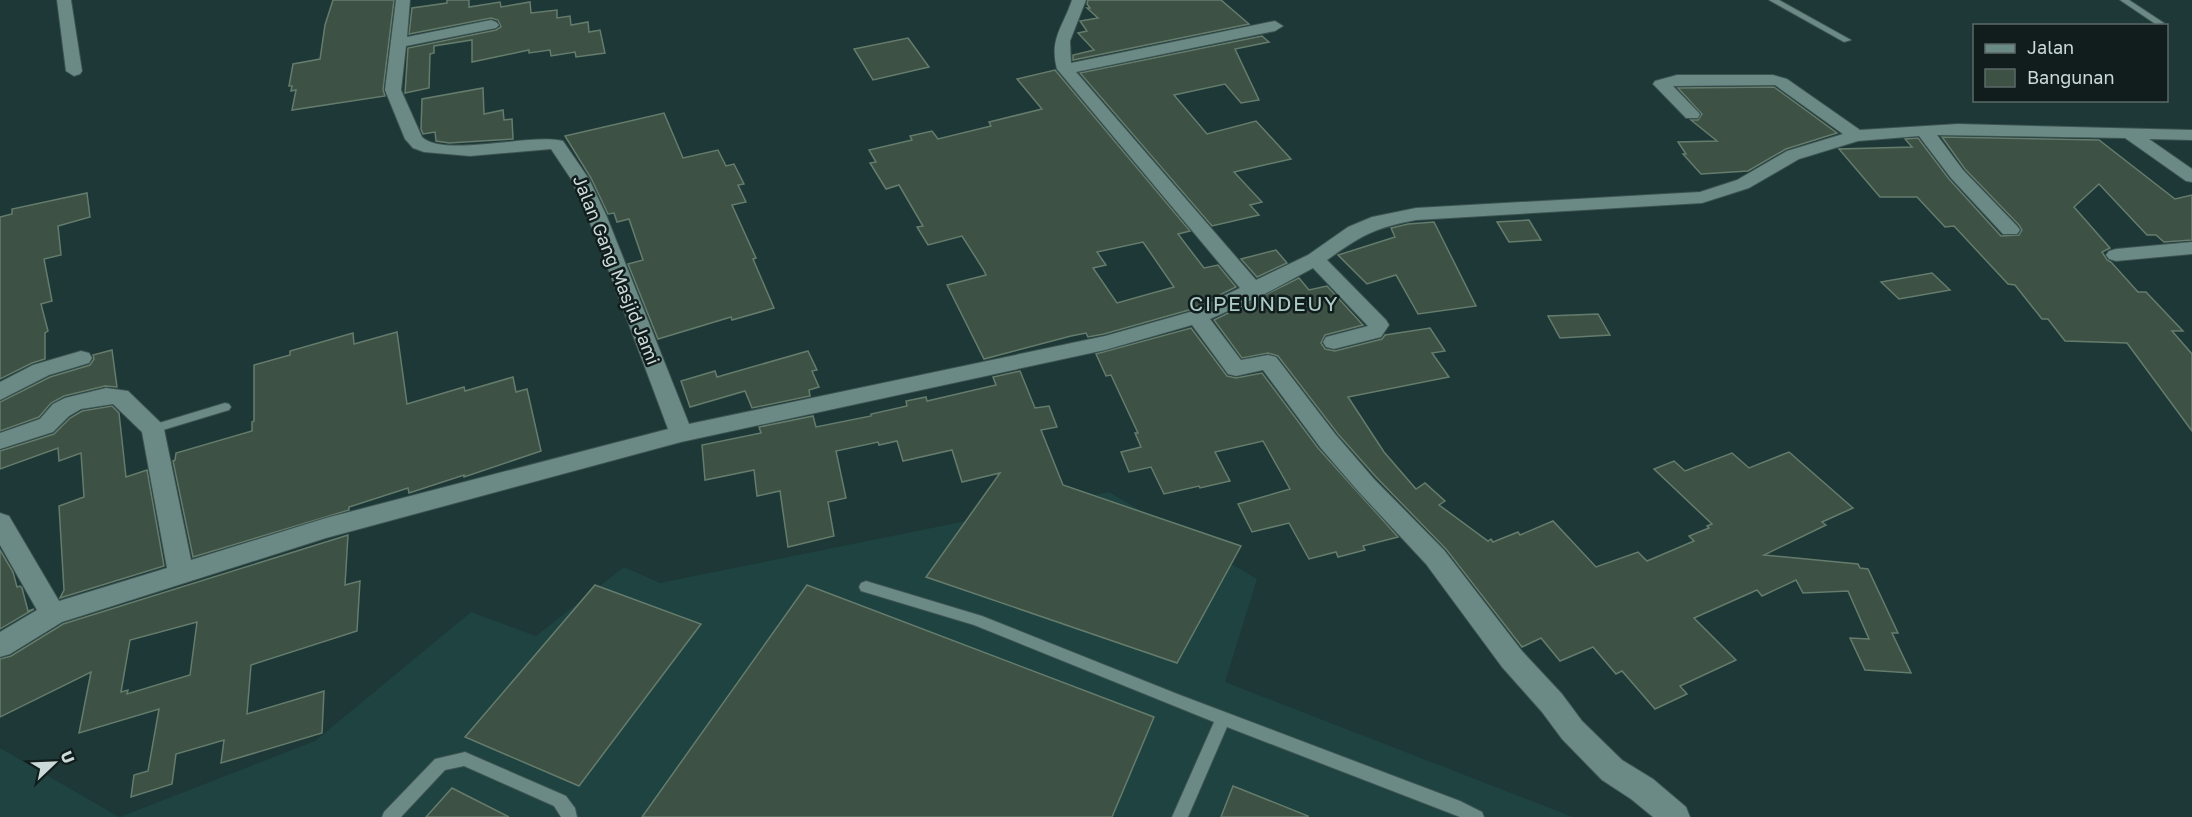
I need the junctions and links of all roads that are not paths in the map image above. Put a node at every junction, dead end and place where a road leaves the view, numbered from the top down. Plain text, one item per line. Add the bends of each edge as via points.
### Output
1 (64, 0) edge
2 (403, 0) edge
3 (1079, 0) edge
4 (1773, 0) edge
5 (2124, 0) edge
6 (2160, 23) dead end
7 (491, 25) dead end
8 (1275, 26) dead end
9 (1847, 40) dead end
10 (398, 43) junction
11 (1065, 69) junction
12 (74, 71) dead end
13 (1692, 114) dead end
14 (1924, 130) junction
15 (2130, 134) junction
16 (2192, 135) edge
17 (1856, 136) junction
18 (2192, 177) edge
19 (2010, 230) dead end
20 (2192, 248) edge
21 (2116, 255) dead end
22 (1315, 260) junction
23 (1254, 291) junction
24 (1197, 317) junction
25 (1334, 342) dead end
26 (81, 358) dead end
27 (0, 392) edge
28 (225, 407) dead end
29 (153, 429) junction
30 (681, 434) junction
31 (0, 441) edge
32 (0, 524) edge
33 (181, 575) junction
34 (866, 587) dead end
35 (53, 614) junction
36 (0, 646) edge
37 (1223, 718) junction
38 (390, 817) edge
39 (569, 817) edge
40 (1180, 817) edge
41 (1476, 817) edge
42 (1675, 817) edge

1 - 12 street
2 - 10 street, Jalan Gang Masjid Jami
3 - 11 street via 1061,41
4 - 9 lane
5 - 6 lane
7 - 10 street
8 - 11 street
10 - 30 street, Jalan Gang Masjid Jami via 393,90 414,139 424,147 464,151 546,143 557,145 567,157 623,278
11 - 23 street
13 - 17 street via 1661,84 1677,80 1773,80
14 - 15 street
14 - 17 street
14 - 19 street via 1957,174
15 - 16 street
15 - 18 street
17 - 22 street via 1793,155 1743,184 1702,197 1416,214 1379,221 1355,231
20 - 21 street
22 - 23 street
22 - 25 street via 1379,325 1374,332
23 - 24 street
24 - 30 street via 1094,346
24 - 42 street via 1236,369 1269,362 1328,441 1435,557 1572,730 1612,770
26 - 27 street via 40,370
28 - 29 lane
29 - 31 street via 120,397 108,395 70,405 60,411 54,422
29 - 33 street
30 - 33 street via 326,528
32 - 35 street
33 - 35 street
34 - 37 lane via 977,620
35 - 36 street
37 - 40 lane
37 - 41 lane
38 - 39 lane via 441,764 465,759 560,801

